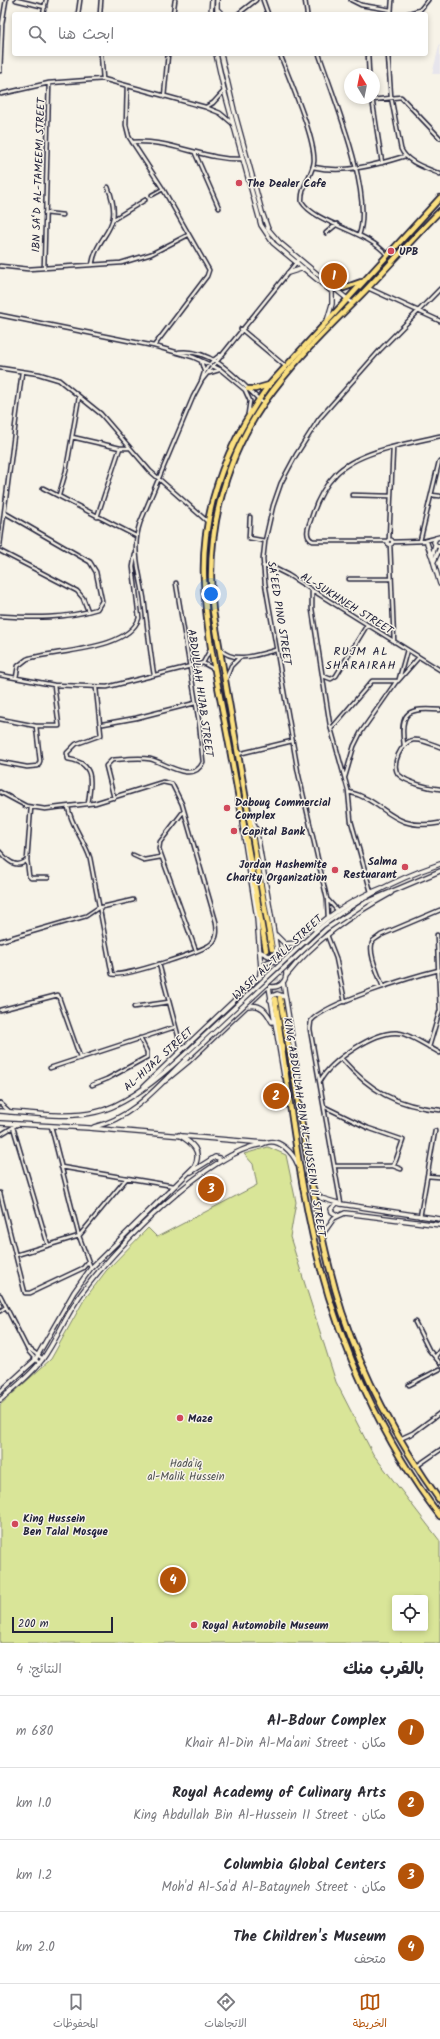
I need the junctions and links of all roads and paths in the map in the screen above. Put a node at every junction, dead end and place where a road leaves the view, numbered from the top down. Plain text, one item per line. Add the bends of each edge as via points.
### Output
1 (6, 0) edge
2 (16, 0) edge
3 (46, 0) edge
4 (80, 0) edge
5 (100, 0) edge
6 (175, 0) edge
7 (212, 0) edge
8 (217, 0) edge
9 (256, 0) edge
10 (263, 0) edge
11 (305, 0) edge
12 (351, 0) edge
13 (392, 0) edge
14 (428, 0) edge
15 (45, 7) junction
16 (217, 9) joint
17 (391, 10) joint
18 (44, 12) edge
19 (78, 12) edge
20 (100, 12) edge
21 (173, 12) edge
22 (211, 12) edge
23 (220, 12) edge
24 (241, 12) edge
25 (267, 12) edge
26 (307, 12) edge
27 (413, 12) edge
28 (100, 56) edge
29 (168, 56) edge
30 (216, 56) edge
31 (222, 56) edge
32 (281, 56) edge
33 (320, 56) edge
34 (368, 56) edge
35 (388, 56) edge
36 (369, 68) edge
37 (0, 71) edge
38 (103, 79) junction
39 (49, 83) junction
40 (127, 87) junction
41 (224, 90) junction
42 (2, 94) dead end
43 (164, 97) junction
44 (391, 97) junction
45 (380, 98) edge
46 (373, 104) edge
47 (205, 107) junction
48 (234, 124) junction
49 (440, 138) edge
50 (132, 142) junction
51 (195, 152) junction
52 (405, 156) junction
53 (244, 159) junction
54 (382, 163) junction
55 (313, 167) junction
56 (356, 168) junction
57 (440, 174) edge
58 (108, 187) dead end
59 (163, 188) junction
60 (152, 195) dead end
61 (440, 198) edge
62 (145, 200) dead end
63 (219, 208) dead end
64 (440, 211) edge
65 (45, 214) junction
66 (62, 215) dead end
67 (114, 219) junction
68 (337, 224) junction
69 (326, 233) dead end
70 (188, 235) junction
71 (359, 235) junction
72 (388, 255) junction
73 (298, 261) junction
74 (92, 265) junction
75 (0, 266) edge
76 (44, 268) junction
77 (304, 268) junction
78 (288, 273) junction
79 (363, 282) junction
80 (333, 286) junction
81 (368, 288) junction
82 (440, 289) edge
83 (347, 299) junction
84 (352, 303) junction
85 (418, 312) junction
86 (0, 316) edge
87 (326, 321) junction
88 (440, 321) edge
89 (241, 329) junction
90 (154, 346) junction
91 (178, 352) junction
92 (201, 360) junction
93 (215, 361) junction
94 (210, 364) junction
95 (213, 366) junction
96 (285, 366) junction
97 (0, 368) edge
98 (221, 370) junction
99 (22, 372) junction
100 (204, 372) junction
101 (208, 373) junction
102 (202, 380) junction
103 (269, 385) junction
104 (248, 389) junction
105 (79, 397) junction
106 (259, 399) junction
107 (264, 404) junction
108 (248, 414) junction
109 (440, 436) edge
110 (72, 437) junction
111 (120, 448) junction
112 (130, 448) junction
113 (393, 448) junction
114 (439, 462) dead end
115 (158, 478) junction
116 (43, 488) dead end
117 (431, 494) junction
118 (59, 495) junction
119 (352, 495) dead end
120 (390, 496) junction
121 (440, 496) edge
122 (5, 513) junction
123 (97, 517) junction
124 (250, 517) dead end
125 (208, 522) junction
126 (136, 536) junction
127 (439, 536) edge
128 (264, 540) junction
129 (388, 540) junction
130 (420, 541) junction
131 (426, 542) junction
132 (391, 543) junction
133 (0, 545) edge
134 (435, 545) junction
135 (440, 547) edge
136 (0, 551) edge
137 (135, 552) junction
138 (432, 557) junction
139 (434, 562) junction
140 (263, 566) junction
141 (349, 579) dead end
142 (391, 579) junction
143 (176, 583) dead end
144 (440, 584) edge
145 (312, 590) junction
146 (88, 611) junction
147 (0, 616) edge
148 (367, 625) junction
149 (394, 642) junction
150 (212, 646) junction
151 (220, 648) junction
152 (276, 650) junction
153 (407, 650) junction
154 (419, 657) junction
155 (239, 658) junction
156 (203, 663) junction
157 (190, 667) junction
158 (216, 670) junction
159 (440, 670) edge
160 (154, 675) junction
161 (0, 676) edge
162 (323, 676) junction
163 (16, 678) junction
164 (225, 680) junction
165 (398, 681) junction
166 (54, 685) junction
167 (96, 688) junction
168 (195, 703) junction
169 (440, 710) edge
170 (0, 719) edge
171 (103, 724) dead end
172 (36, 726) junction
173 (331, 729) junction
174 (292, 741) junction
175 (404, 745) junction
176 (440, 747) edge
177 (238, 754) junction
178 (0, 762) edge
179 (345, 778) junction
180 (440, 789) edge
181 (0, 792) edge
182 (349, 792) junction
183 (114, 798) junction
184 (88, 804) junction
185 (247, 806) junction
186 (31, 807) junction
187 (68, 807) junction
188 (184, 812) junction
189 (440, 823) edge
190 (0, 852) edge
191 (133, 855) dead end
192 (161, 857) junction
193 (27, 860) junction
194 (440, 864) edge
195 (440, 871) edge
196 (48, 878) dead end
197 (404, 880) junction
198 (407, 885) junction
199 (371, 892) junction
200 (327, 899) junction
201 (133, 900) dead end
202 (367, 900) junction
203 (98, 908) junction
204 (337, 910) junction
205 (440, 910) edge
206 (328, 916) junction
207 (274, 929) junction
208 (326, 934) junction
209 (437, 935) dead end
210 (0, 941) edge
211 (298, 942) junction
212 (294, 947) junction
213 (274, 949) junction
214 (264, 950) junction
215 (196, 951) junction
216 (304, 955) junction
217 (279, 962) junction
218 (160, 964) junction
219 (261, 968) junction
220 (439, 970) junction
221 (260, 976) junction
222 (286, 976) junction
223 (284, 982) junction
224 (268, 986) junction
225 (383, 987) junction
226 (246, 989) junction
227 (258, 996) junction
228 (286, 998) junction
229 (275, 999) junction
230 (169, 1002) junction
231 (345, 1002) junction
232 (247, 1006) junction
233 (134, 1007) dead end
234 (0, 1010) edge
235 (274, 1026) junction
236 (175, 1027) junction
237 (140, 1038) junction
238 (429, 1047) junction
239 (182, 1050) junction
240 (440, 1053) edge
241 (80, 1057) junction
242 (184, 1058) junction
243 (341, 1058) junction
244 (50, 1068) dead end
245 (320, 1082) junction
246 (92, 1085) dead end
247 (159, 1085) junction
248 (142, 1088) junction
249 (0, 1103) edge
250 (298, 1103) junction
251 (291, 1104) junction
252 (325, 1107) junction
253 (440, 1110) edge
254 (0, 1111) edge
255 (11, 1112) junction
256 (0, 1123) edge
257 (19, 1124) junction
258 (51, 1126) junction
259 (13, 1127) junction
260 (89, 1128) junction
261 (435, 1131) dead end
262 (0, 1135) edge
263 (178, 1135) junction
264 (265, 1144) junction
265 (219, 1162) junction
266 (335, 1166) junction
267 (393, 1166) junction
268 (61, 1167) junction
269 (401, 1169) dead end
270 (189, 1173) junction
271 (427, 1176) junction
272 (127, 1178) junction
273 (440, 1178) edge
274 (302, 1179) junction
275 (311, 1184) junction
276 (174, 1186) junction
277 (0, 1193) edge
278 (162, 1197) junction
279 (167, 1203) junction
280 (336, 1203) junction
281 (341, 1204) junction
282 (337, 1215) junction
283 (420, 1216) junction
284 (440, 1219) edge
285 (440, 1226) edge
286 (322, 1235) junction
287 (79, 1236) junction
288 (48, 1245) junction
289 (16, 1255) junction
290 (88, 1262) junction
291 (91, 1268) junction
292 (0, 1295) edge
293 (6, 1307) junction
294 (0, 1311) edge
295 (415, 1322) dead end
296 (28, 1348) junction
297 (440, 1350) edge
298 (38, 1355) junction
299 (435, 1357) junction
300 (43, 1359) junction
301 (35, 1360) junction
302 (40, 1363) junction
303 (440, 1363) edge
304 (440, 1369) edge
305 (409, 1385) dead end
306 (0, 1392) edge
307 (0, 1400) edge
308 (440, 1413) edge
309 (400, 1439) junction
310 (440, 1450) edge
311 (416, 1466) junction
312 (440, 1501) edge
313 (440, 1516) edge

1 - 37 street
2 - 15 street
3 - 15 street
4 - 19 street
5 - 20 street
6 - 21 street
7 - 22 street
8 - 16 street
9 - 24 street
10 - 25 street
11 - 26 street
12 - 17 street via 361,5
13 - 17 street
14 - 27 street via 420,10
15 - 18 street
16 - 23 street
28 - 38 street
29 - 43 street
30 - 41 street
31 - 73 street via 234,110 265,221 272,235
32 - 55 street via 310,141
33 - 56 street
34 - 36 street
35 - 44 street
38 - 39 street
38 - 40 street
39 - 42 street
39 - 65 street, IBN SA‘D AL-TAMEEMI STREET
40 - 43 street
40 - 50 street via 126,126
41 - 47 street via 213,103
41 - 48 street
43 - 47 street
44 - 45 street
44 - 49 street via 403,98
44 - 52 street via 398,143
46 - 54 street
47 - 48 street via 220,113
48 - 53 street
50 - 51 street via 154,142
50 - 59 street
51 - 53 street
51 - 63 street
52 - 54 street
52 - 57 street
53 - 73 street via 261,225 273,243
54 - 56 street
55 - 56 street
55 - 68 street via 302,202 306,208
56 - 71 street via 362,203
58 - 67 street via 113,202
59 - 60 street
59 - 70 street
61 - 72 highway
62 - 67 street
64 - 81 highway
65 - 66 street
65 - 76 street, IBN SA‘D AL-TAMEEMI STREET
67 - 74 street via 95,254
68 - 69 street
68 - 71 street
70 - 74 street via 138,259
70 - 90 street via 208,266 209,272
71 - 72 street via 380,246
72 - 79 highway
73 - 77 street
73 - 78 street
73 - 80 street
74 - 76 street
75 - 76 street via 19,269
77 - 78 street
77 - 87 street via 332,292 332,304
78 - 89 street
79 - 80 highway via 344,288
79 - 83 highway
80 - 83 street
81 - 84 highway
81 - 85 street
82 - 85 street, SA‘EED PINO STREET
83 - 84 street
83 - 87 highway
84 - 107 highway
85 - 88 street
85 - 128 street, SA‘EED PINO STREET via 381,349 319,419 296,455 276,494
86 - 90 street
87 - 96 highway
89 - 93 street
89 - 96 street
90 - 91 street
91 - 92 street
91 - 93 street via 197,354
92 - 94 street
92 - 100 street
93 - 94 street
93 - 95 street
93 - 104 street
94 - 95 street
94 - 100 street
95 - 98 street
95 - 101 street
96 - 103 highway
97 - 99 street
98 - 101 street
98 - 108 street via 248,395
99 - 105 street via 56,378
99 - 122 street
100 - 102 street
101 - 102 street
102 - 115 street
103 - 104 highway
103 - 106 highway
104 - 106 street
105 - 110 street
105 - 112 street via 101,414
106 - 107 street
106 - 108 highway
107 - 151 highway via 245,435 235,458 223,488 216,518 211,583
108 - 125 highway via 224,462
109 - 113 street
110 - 111 street
110 - 118 street
111 - 112 street
111 - 123 street
112 - 115 street
113 - 120 street
113 - 129 street via 361,458 337,473 324,491 312,516 308,532 310,540 317,542
114 - 117 street
115 - 125 street
115 - 126 street
116 - 118 street
117 - 121 street
117 - 130 street
118 - 123 street
119 - 120 street
120 - 129 street
122 - 133 street
122 - 146 street via 90,562 96,572 102,601 99,608
123 - 126 street
124 - 128 street via 249,538
125 - 150 highway via 204,579
126 - 137 street
127 - 131 street
127 - 134 street
128 - 140 street, SA‘EED PINO STREET
129 - 132 street
130 - 131 street
130 - 132 street
131 - 134 street
131 - 138 street
132 - 142 street
134 - 135 street
134 - 138 street
135 - 139 street
136 - 146 street via 77,591
137 - 160 street
137 - 163 street via 133,567 139,618 136,624 115,640 100,646 27,659 18,666
138 - 139 street
139 - 144 street
140 - 145 street, AL-SUKHNEH STREET via 277,569
140 - 152 street, SA‘EED PINO STREET
141 - 142 street
142 - 149 street
143 - 157 street, ABDULLAH HIJAB STREET
145 - 148 street, AL-SUKHNEH STREET
145 - 162 street via 312,609
146 - 147 street via 48,617
148 - 149 street, AL-SUKHNEH STREET
148 - 162 street via 336,676 331,679
149 - 153 street, AL-SUKHNEH STREET
150 - 156 street
150 - 158 highway
151 - 155 street via 227,655
151 - 164 highway
152 - 155 street
152 - 174 street, SA‘EED PINO STREET
153 - 154 street, AL-SUKHNEH STREET
153 - 165 street
154 - 159 street, AL-SUKHNEH STREET
154 - 165 street
155 - 164 street via 231,666
156 - 157 street
156 - 158 street
157 - 160 street
157 - 168 street, ABDULLAH HIJAB STREET
158 - 214 highway
160 - 167 street
161 - 163 street
162 - 173 street
163 - 166 street
164 - 177 highway
165 - 173 street via 372,681
165 - 179 street via 361,732 354,746
166 - 167 street
166 - 172 street via 59,726
167 - 184 street via 101,735 76,744 67,753 68,760 81,762 88,769
168 - 171 street
168 - 183 street, ABDULLAH HIJAB STREET via 202,765 192,771 179,771 149,759 112,760 106,766
169 - 175 street via 417,709 408,713 403,728
170 - 172 street
172 - 178 street via 40,764 27,767
173 - 179 street
174 - 177 street
174 - 200 street, SA‘EED PINO STREET
175 - 176 street via 418,741
175 - 180 street via 396,765 399,775
177 - 185 highway
179 - 182 street
181 - 186 street
182 - 189 street via 360,795 404,822 422,825
182 - 199 street via 350,821
183 - 184 street
183 - 188 street via 168,782 176,789
184 - 187 street
185 - 207 street via 257,833
185 - 213 highway
186 - 187 street
186 - 193 street
187 - 203 street via 72,822 90,858
188 - 192 street via 160,842
188 - 215 street via 217,928 213,942
190 - 193 street via 15,864
191 - 192 street via 144,860
192 - 215 street
193 - 196 street via 31,878
194 - 197 street, WASFI AL-TALL STREET
195 - 198 street, WASFI AL-TALL STREET
197 - 199 street
197 - 202 street, WASFI AL-TALL STREET
198 - 202 street, WASFI AL-TALL STREET
198 - 208 street via 354,914
199 - 204 street
200 - 204 street, SA‘EED PINO STREET
200 - 206 street, SA‘EED PINO STREET
201 - 203 street
202 - 242 street, WASFI AL-TALL STREET, bridge via 326,929
203 - 210 street via 86,916
203 - 218 street via 112,974 121,975
204 - 206 street
205 - 225 street via 381,935 373,942 373,960
206 - 211 street
207 - 211 street via 283,943
207 - 213 street
208 - 216 street
208 - 231 street via 336,958
209 - 220 street
211 - 212 street
212 - 216 street via 293,957
212 - 217 street
213 - 214 street via 274,954 269,956 264,955
213 - 217 street
214 - 219 street
215 - 218 street
216 - 222 street
217 - 219 street via 268,961
217 - 222 street via 285,968
218 - 230 street
219 - 221 street
220 - 225 street
220 - 238 street via 440,1010
221 - 224 street via 262,982
221 - 226 street, AL-HIJAZ STREET
222 - 223 street
223 - 224 street via 277,987
223 - 228 street
224 - 227 street, AL-HIJAZ STREET
224 - 229 street
225 - 231 street
226 - 227 street via 255,988
226 - 239 street, AL-HIJAZ STREET
227 - 232 street, AL-HIJAZ STREET
228 - 229 street via 277,994 272,996
228 - 250 street via 299,1081
229 - 235 street
229 - 250 highway, KING ABDULLAH BIN AL-HUSSEIN II STREET
229 - 251 highway, KING ABDULLAH BIN AL-HUSSEIN II STREET
230 - 233 street
230 - 236 street
231 - 245 street via 312,1019 310,1029
232 - 235 street via 263,1009
232 - 247 street, AL-HIJAZ STREET via 173,1076
234 - 241 street via 58,994
235 - 251 street
236 - 237 street
236 - 239 street
237 - 241 street
237 - 246 street via 147,1057
238 - 240 street
238 - 243 street via 401,1033 393,1033 363,1044
239 - 248 street, AL-HIJAZ STREET
241 - 244 street
242 - 247 street, WASFI AL-TALL STREET
242 - 248 street, WASFI AL-TALL STREET
243 - 245 street via 328,1069
243 - 253 street via 368,1085 381,1094
245 - 252 street
247 - 260 street, AL-HIJAZ STREET via 126,1114 108,1123
248 - 255 street, AL-HIJAZ STREET via 118,1104 94,1113 78,1115
249 - 255 street
250 - 275 highway, KING ABDULLAH BIN AL-HUSSEIN II STREET
251 - 274 highway, KING ABDULLAH BIN AL-HUSSEIN II STREET
252 - 266 street
252 - 267 street via 368,1128 403,1140
254 - 255 street, AL-HIJAZ STREET
256 - 257 street, AL-HIJAZ STREET
257 - 258 street, AL-HIJAZ STREET
257 - 259 street
258 - 260 street, AL-HIJAZ STREET
258 - 268 street
259 - 262 street
259 - 288 street
260 - 263 street, AL-HIJAZ STREET
261 - 271 street
263 - 264 street, AL-HIJAZ STREET
263 - 270 street via 191,1142 197,1151 197,1162
264 - 265 street via 241,1150
264 - 274 street, AL-HIJAZ STREET via 275,1143 290,1151 297,1162
265 - 270 street via 215,1156
265 - 279 street
266 - 267 street
266 - 281 street
267 - 269 street
268 - 272 street
268 - 287 street
270 - 276 street
271 - 273 street
271 - 283 street
272 - 276 street
272 - 287 street
274 - 313 highway, KING ABDULLAH BIN AL-HUSSEIN II STREET via 320,1267 357,1373 405,1463
275 - 280 street via 321,1198
275 - 286 highway, KING ABDULLAH BIN AL-HUSSEIN II STREET
276 - 278 street
277 - 289 street
278 - 279 street
278 - 291 street
279 - 300 street via 126,1241 92,1279
280 - 281 street
280 - 282 street via 330,1209
281 - 283 street
282 - 285 street via 347,1213
282 - 286 street
283 - 284 street
286 - 309 highway, KING ABDULLAH BIN AL-HUSSEIN II STREET via 348,1330 371,1384
287 - 288 street
287 - 290 street
288 - 289 street
289 - 290 street via 23,1288 28,1293 83,1268
290 - 291 street
291 - 298 street via 74,1292
292 - 293 street
293 - 294 street
293 - 296 street
295 - 299 street
296 - 298 street
296 - 301 street
297 - 299 street
298 - 300 street
298 - 301 street
299 - 303 street
300 - 302 street
301 - 302 street
301 - 306 street
302 - 307 street
304 - 305 street
308 - 309 street via 413,1433
309 - 311 highway, KING ABDULLAH BIN AL-HUSSEIN II STREET
310 - 311 street
311 - 312 highway, KING ABDULLAH BIN AL-HUSSEIN II STREET

